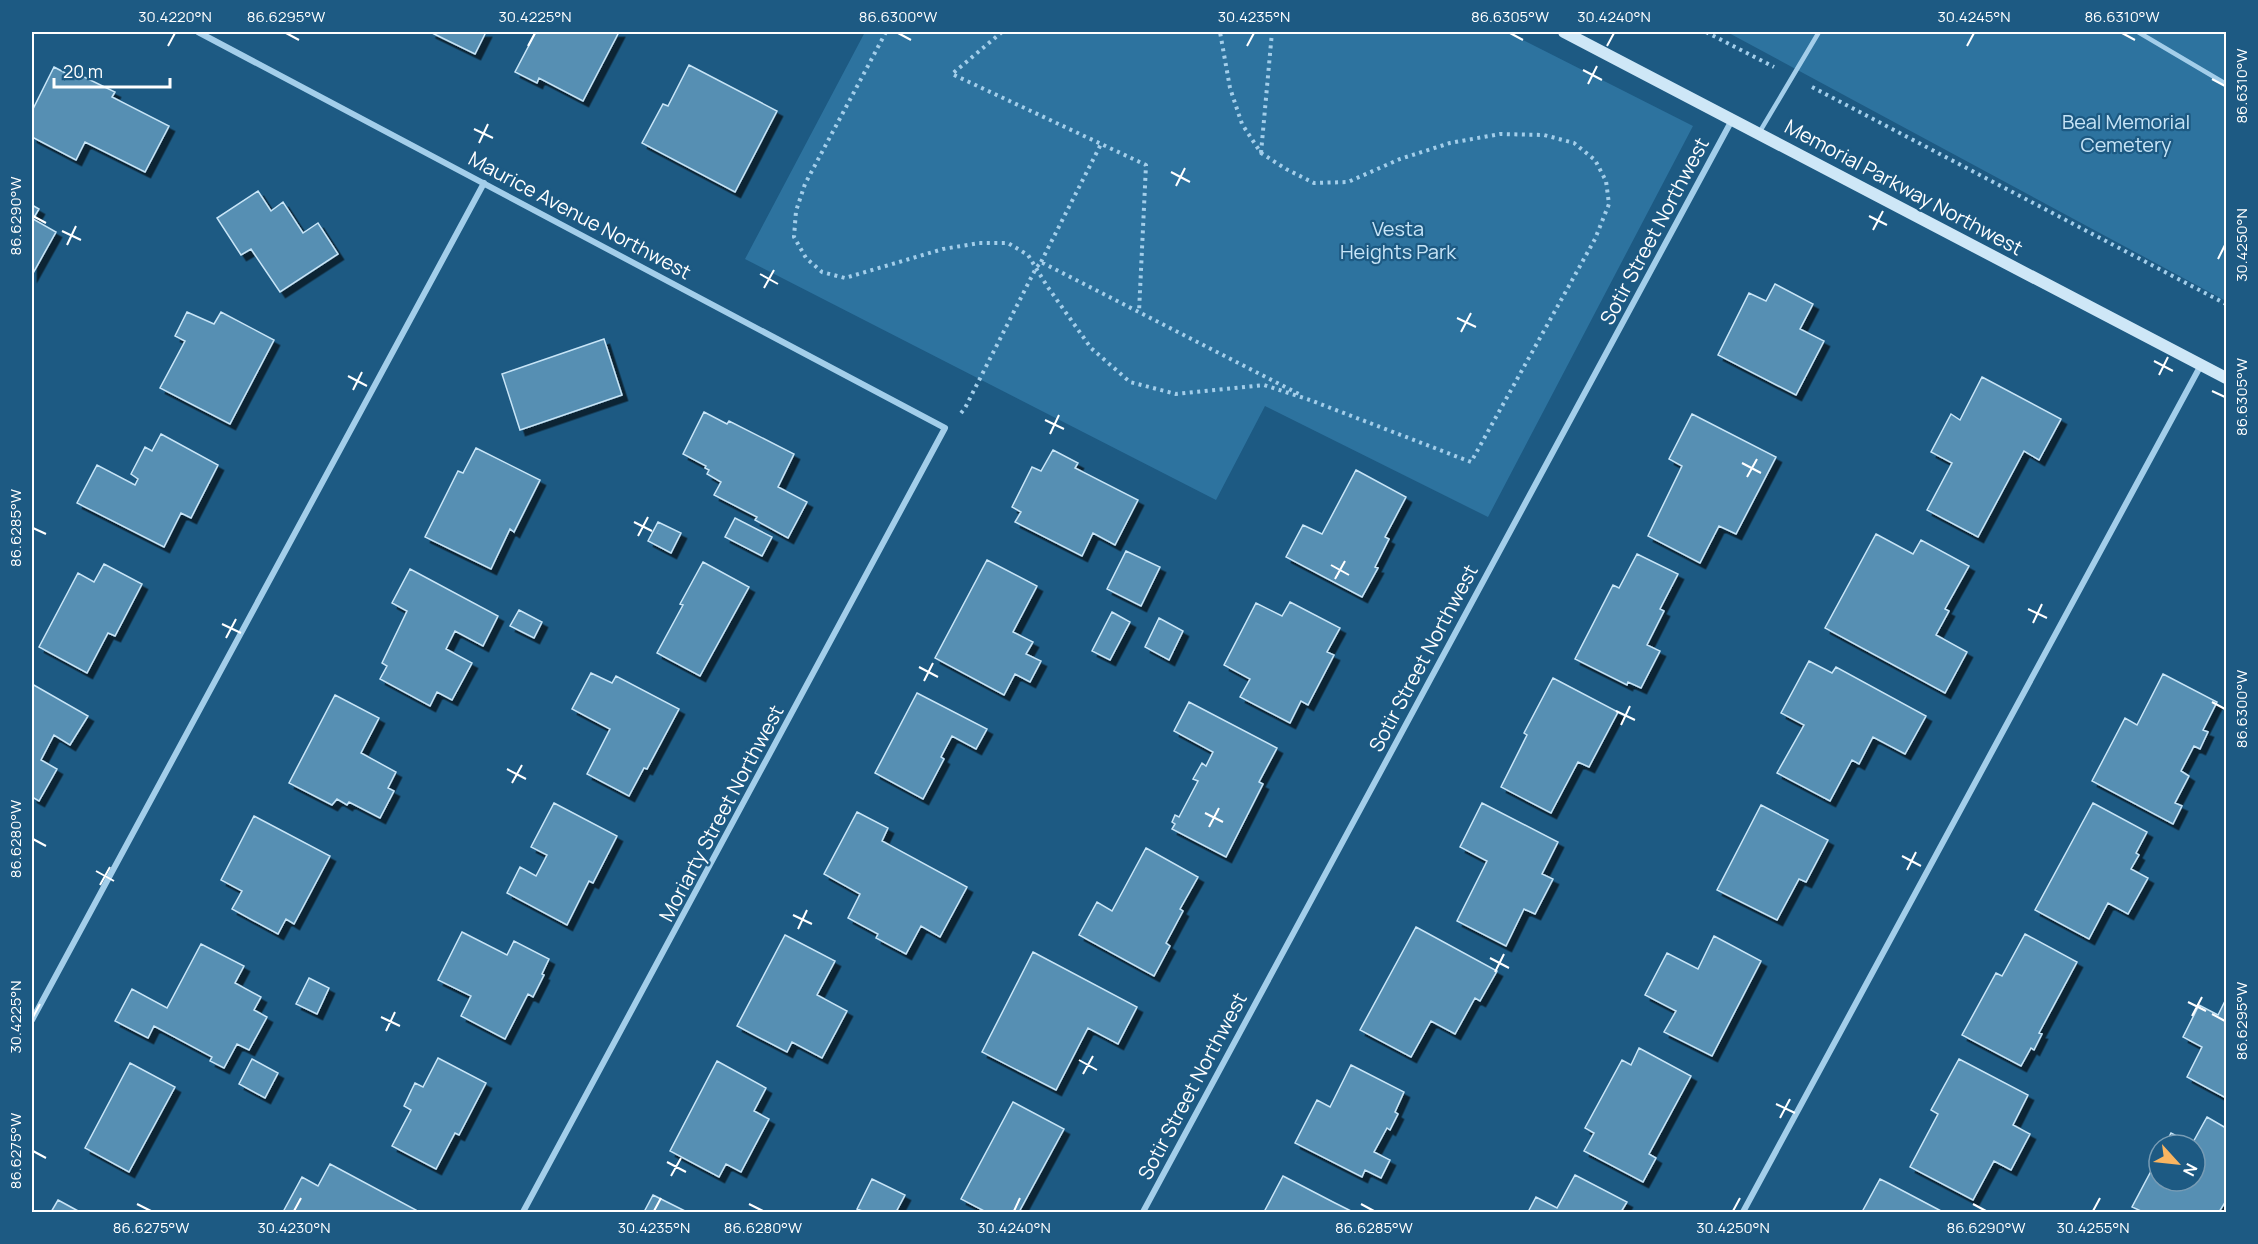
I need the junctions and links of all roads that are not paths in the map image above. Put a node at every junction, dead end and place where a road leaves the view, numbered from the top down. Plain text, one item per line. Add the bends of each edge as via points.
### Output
1 (198, 32) edge
2 (1564, 32) edge
3 (1819, 32) edge
4 (2138, 32) edge
5 (2226, 84) edge
6 (1732, 120) junction
7 (1759, 133) junction
8 (484, 183) junction
9 (2201, 365) junction
10 (2226, 378) edge
11 (945, 428) joint
12 (32, 1020) edge
13 (523, 1212) edge
14 (1143, 1212) edge
15 (1743, 1212) edge

1 - 8 street, Maurice Avenue Northwest
2 - 6 street, Memorial Parkway Northwest
3 - 7 lane
4 - 5 lane
6 - 7 street, Memorial Parkway Northwest
6 - 14 street, Sotir Street Northwest
7 - 9 street, Memorial Parkway Northwest
8 - 11 street, Maurice Avenue Northwest
8 - 12 street
9 - 10 street, Memorial Parkway Northwest
9 - 15 street
11 - 13 street, Moriarty Street Northwest

